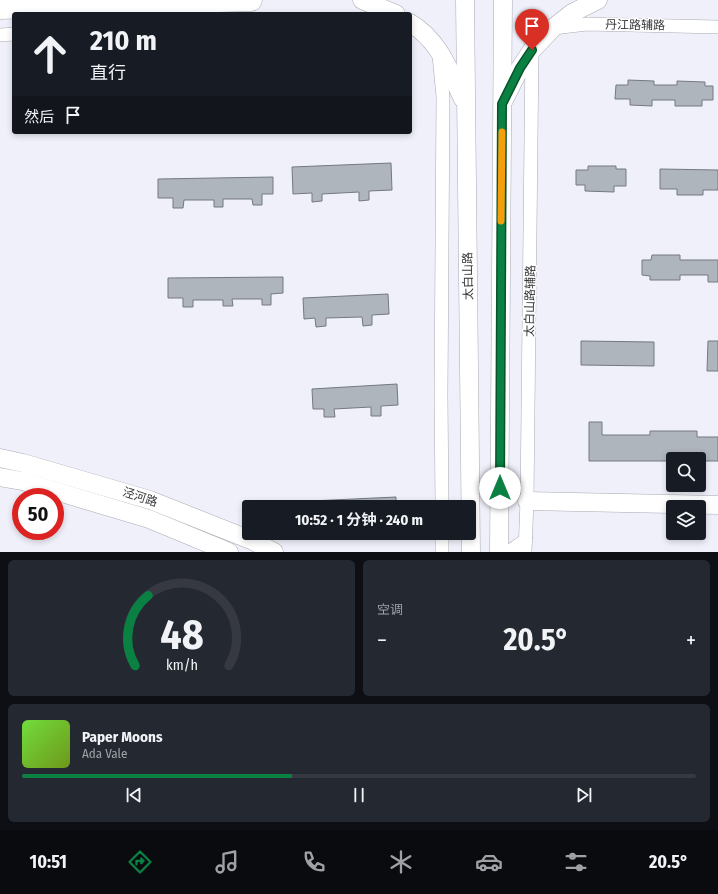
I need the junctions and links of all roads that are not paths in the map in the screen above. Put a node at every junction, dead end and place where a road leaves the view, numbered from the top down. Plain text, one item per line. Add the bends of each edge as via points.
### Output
1 (251, 0) edge
2 (362, 0) edge
3 (465, 0) edge
4 (503, 0) edge
5 (598, 0) edge
6 (0, 8) edge
7 (391, 12) edge
8 (414, 27) edge
9 (714, 27) edge
10 (553, 28) junction
11 (12, 34) edge
12 (0, 35) edge
13 (438, 49) junction
14 (532, 50) junction
15 (465, 104) junction
16 (502, 104) junction
17 (0, 458) edge
18 (0, 477) edge
19 (442, 500) edge
20 (527, 501) junction
21 (718, 505) edge
22 (442, 540) edge
23 (467, 542) edge
24 (525, 546) edge
25 (229, 552) edge
26 (274, 552) edge
27 (442, 552) edge
28 (499, 552) edge
29 (508, 552) edge

1 - 6 highway
2 - 7 main road
3 - 15 main road, 太白山路
4 - 16 main road
5 - 10 main road via 572,13
8 - 13 main road
9 - 10 street, 丹江路辅路 via 586,24
10 - 14 main road
11 - 12 street
13 - 15 main road
13 - 19 street via 443,97
14 - 16 main road
14 - 20 street, 太白山路辅路
15 - 23 main road, 太白山路
16 - 28 main road
17 - 26 main road, 泾河路 via 150,500 253,541
18 - 25 main road, 泾河路 via 149,518
20 - 21 main road
20 - 24 street, 太白山路辅路
22 - 27 street
24 - 29 street

